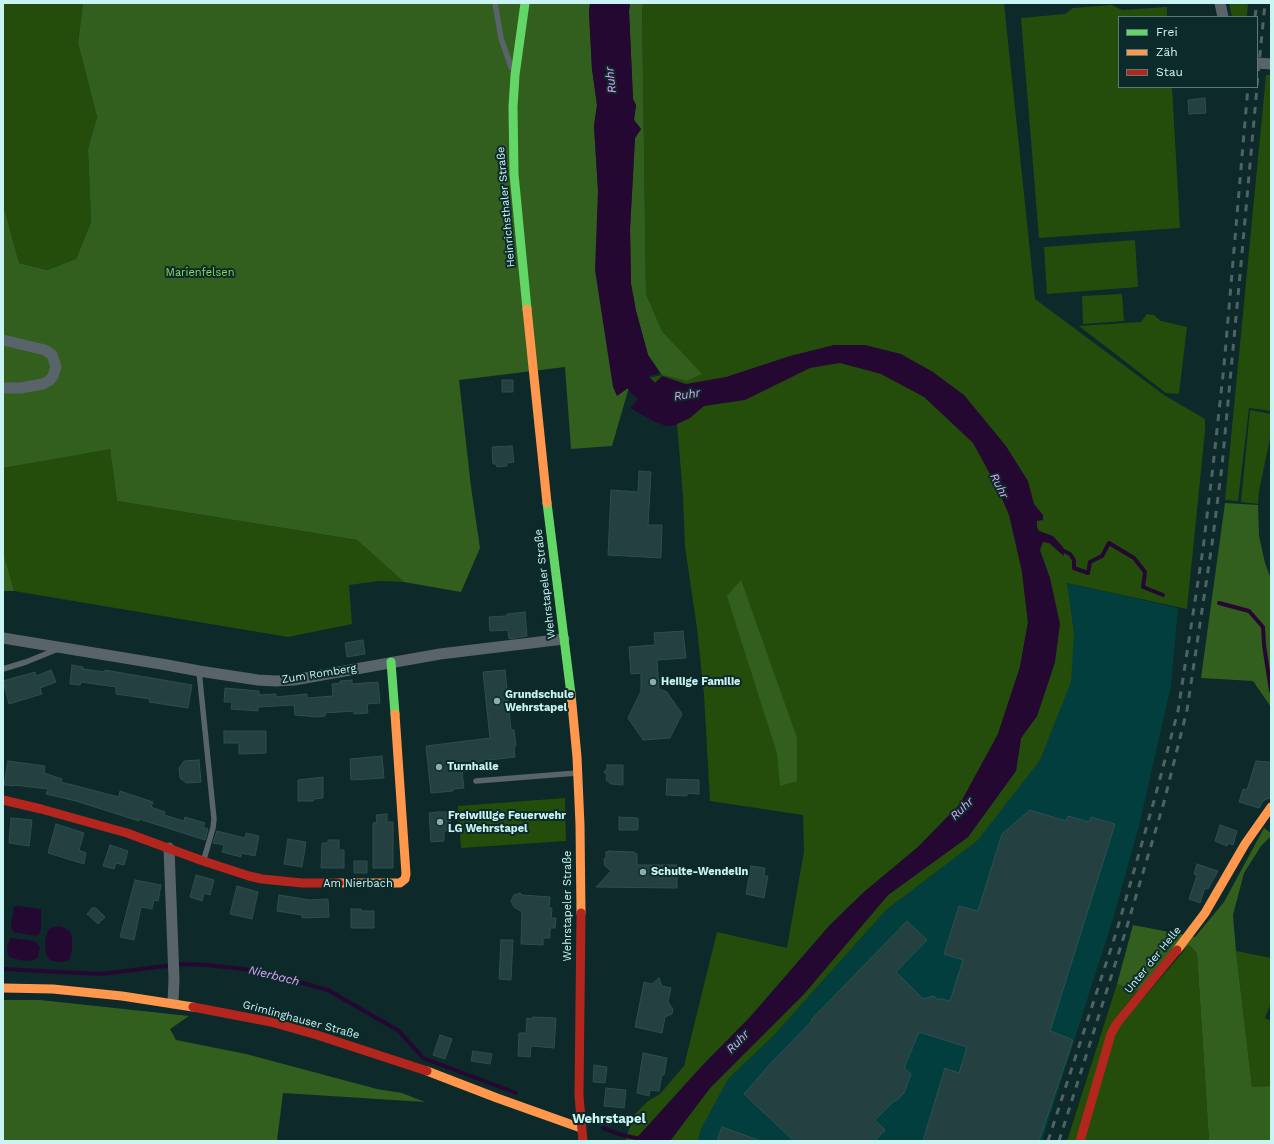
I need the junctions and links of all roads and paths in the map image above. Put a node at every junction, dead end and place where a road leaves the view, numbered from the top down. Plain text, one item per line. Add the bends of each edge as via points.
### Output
1 (496, 3) edge
2 (525, 3) edge
3 (1220, 3) edge
4 (1223, 16) edge
5 (1258, 63) edge
6 (1271, 64) edge
7 (515, 75) junction
8 (3, 340) edge
9 (3, 388) edge
10 (538, 408) joint
11 (3, 638) edge
12 (564, 640) junction
13 (62, 648) junction
14 (390, 662) junction
15 (3, 669) edge
16 (199, 671) junction
17 (578, 773) junction
18 (476, 781) dead end
19 (3, 800) edge
20 (1271, 807) edge
21 (169, 848) junction
22 (203, 861) junction
23 (3, 988) edge
24 (173, 1003) junction
25 (581, 1128) junction
26 (583, 1141) edge
27 (1080, 1141) edge

1 - 7 lane via 501,38
2 - 7 main road, Heinrichsthaler Straße
3 - 4 street
5 - 6 street
7 - 10 main road, Heinrichsthaler Straße via 514,174
8 - 9 street via 45,350 52,355 56,367 53,376 43,384
10 - 12 main road, Wehrstapeler Straße
11 - 13 street, Zum Romberg
12 - 14 street, Zum Romberg
12 - 17 main road, Wehrstapeler Straße
13 - 15 lane
13 - 16 street, Zum Romberg
14 - 16 street, Zum Romberg via 294,680 275,681
14 - 22 main road, Am Nierbach via 406,866 403,882 371,884 275,881 249,876
16 - 22 lane via 214,819
17 - 18 lane
17 - 25 main road, Wehrstapeler Straße via 581,880 578,1096
19 - 21 main road, Am Nierbach via 86,821
20 - 27 main road, Unter der Helle via 1205,913 1117,1023
21 - 22 main road, Am Nierbach
21 - 24 street
23 - 24 main road, Grimlinghauser Straße via 80,991
24 - 25 main road, Grimlinghauser Straße via 271,1022 317,1035 420,1068
25 - 26 main road, Wehrstapeler Straße

